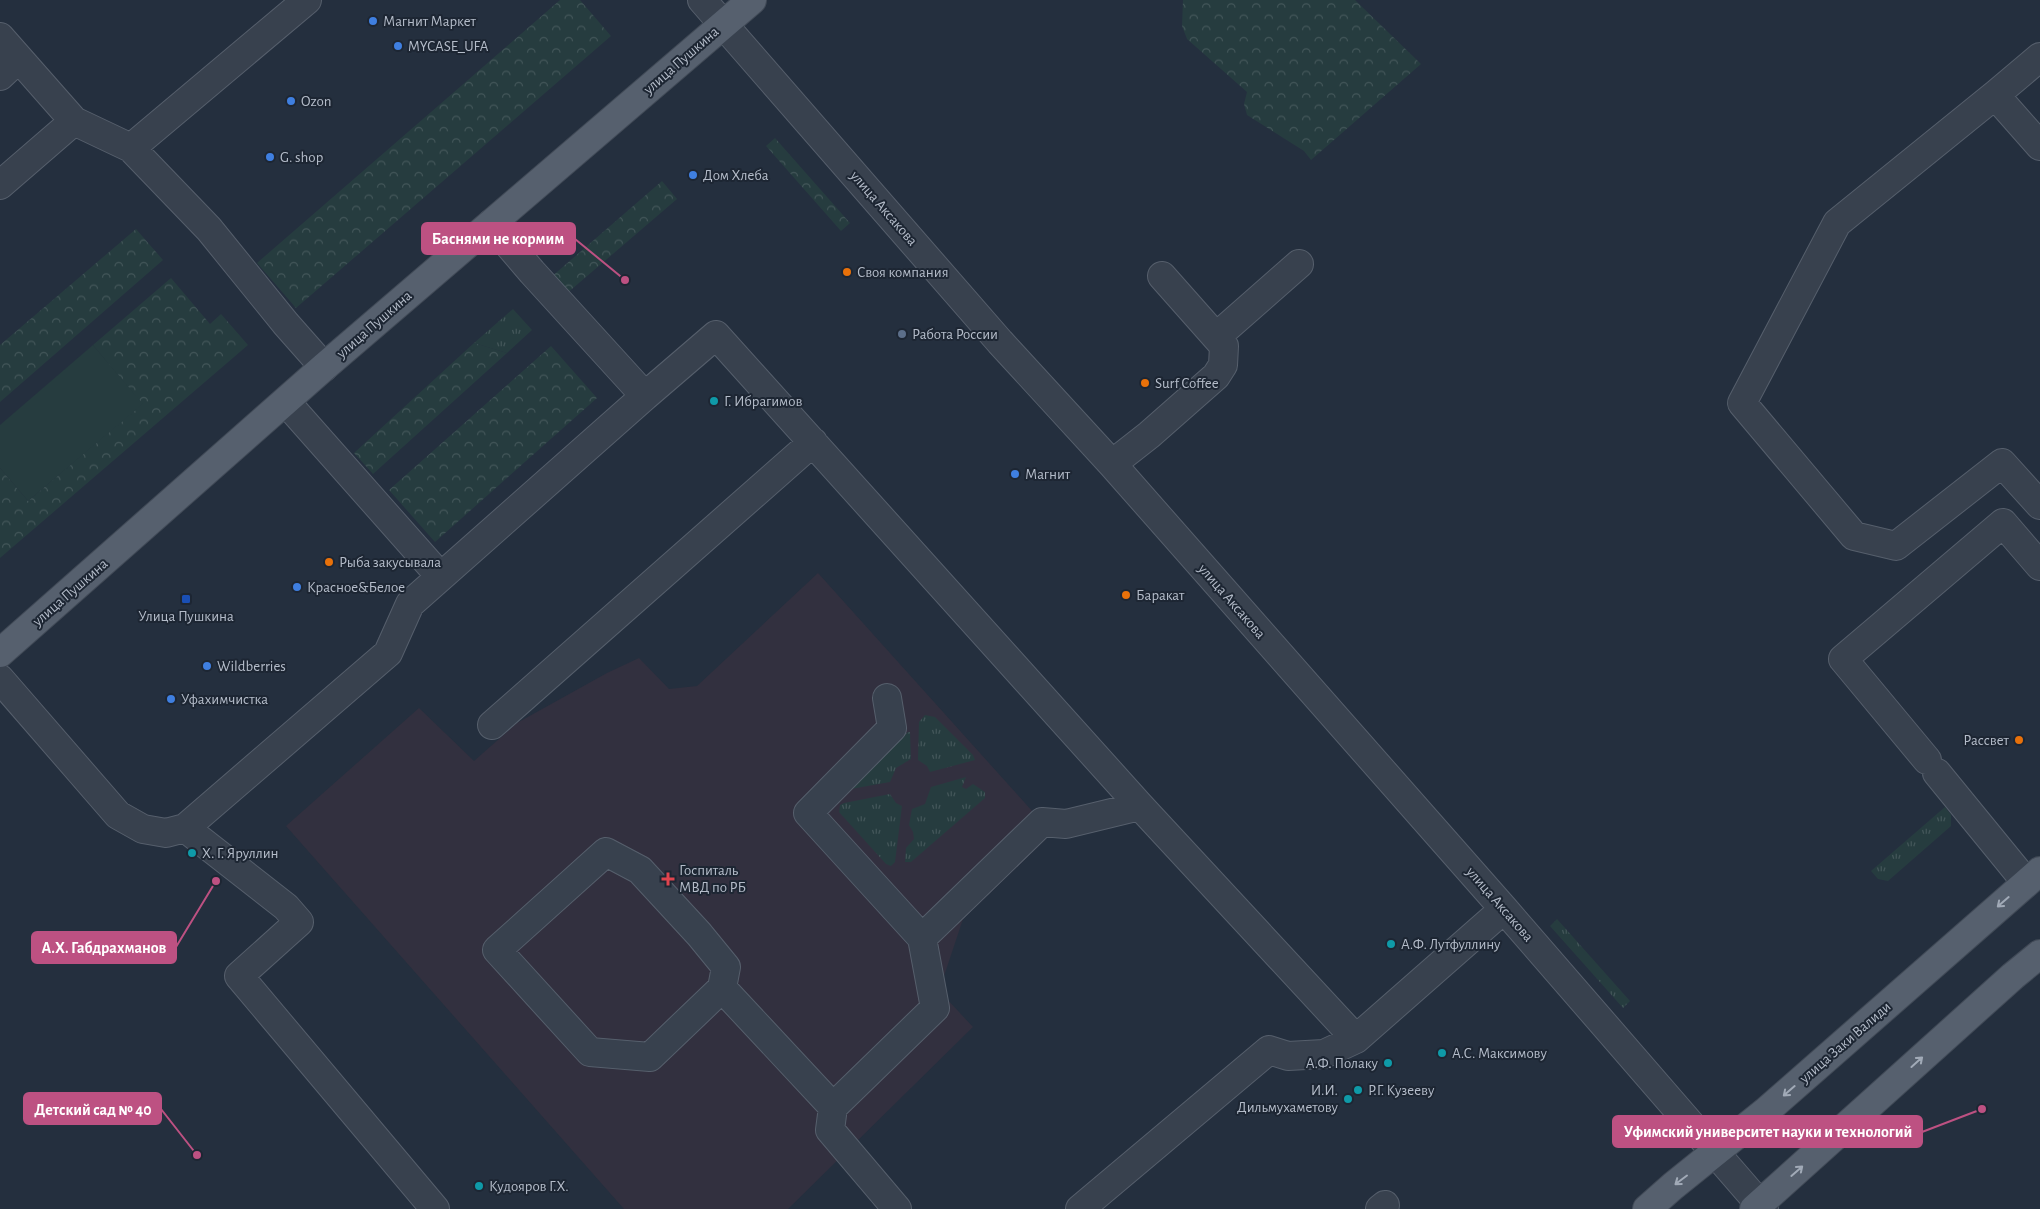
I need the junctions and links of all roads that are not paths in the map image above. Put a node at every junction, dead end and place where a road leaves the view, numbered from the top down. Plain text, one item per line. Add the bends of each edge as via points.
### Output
1 (307, 0) edge
2 (702, 0) edge
3 (752, 0) edge
4 (723, 24) junction
5 (0, 36) edge
6 (2040, 57) edge
7 (9, 68) edge
8 (1995, 95) junction
9 (74, 121) junction
10 (2040, 146) edge
11 (131, 148) junction
12 (0, 185) edge
13 (491, 224) junction
14 (1298, 264) dead end
15 (1162, 276) dead end
16 (1216, 337) junction
17 (324, 367) junction
18 (645, 396) junction
19 (286, 402) junction
20 (813, 442) junction
21 (1112, 464) junction
22 (2040, 505) edge
23 (2040, 566) edge
24 (440, 576) junction
25 (0, 654) edge
26 (0, 679) edge
27 (888, 698) dead end
28 (492, 725) dead end
29 (1140, 806) junction
30 (185, 828) junction
31 (2033, 876) edge
32 (1504, 909) junction
33 (922, 938) junction
34 (2040, 954) edge
35 (722, 988) junction
36 (1356, 1039) junction
37 (833, 1107) junction
38 (1716, 1153) junction
39 (1760, 1207) edge
40 (435, 1209) edge
41 (897, 1209) edge
42 (1080, 1209) edge
43 (1647, 1209) edge

1 - 11 street
2 - 4 street, улица Аксакова
3 - 4 main road, улица Пушкина
4 - 13 main road, улица Пушкина
4 - 21 street, улица Аксакова via 1000,342
5 - 7 street
6 - 8 street
7 - 9 street
8 - 10 street
8 - 22 street via 1836,223 1742,403 1854,536 1896,546 2002,463
9 - 11 street
9 - 12 street
11 - 17 street via 209,229
13 - 17 main road, улица Пушкина
13 - 18 street
14 - 16 street
15 - 16 street
16 - 21 street via 1225,352 1223,365 1216,376
17 - 19 main road, улица Пушкина
18 - 20 street via 716,335
18 - 24 street
19 - 24 street
19 - 25 main road, улица Пушкина
20 - 28 street
20 - 29 street
21 - 32 street, улица Аксакова
23 - 31 street via 2003,524 1843,659 1932,766
24 - 30 street via 410,604 388,653
26 - 30 street via 118,815 143,829 166,833
27 - 33 street via 892,728 808,813
29 - 33 street via 1066,824 1042,822
29 - 36 street
30 - 40 street via 286,907 299,922 239,976
31 -> 38 main road, улица Заки Валиди
32 - 36 street
32 - 38 street, улица Аксакова
33 - 37 street via 935,1008
39 -> 34 main road
35 - 35 street via 650,1057 590,1052 497,950 606,852 640,870 699,934 726,967
35 - 37 street
36 - 42 street via 1324,1054 1288,1056 1269,1050
37 - 41 street via 830,1130
38 - 39 street, улица Аксакова
38 -> 43 main road, улица Заки Валиди

